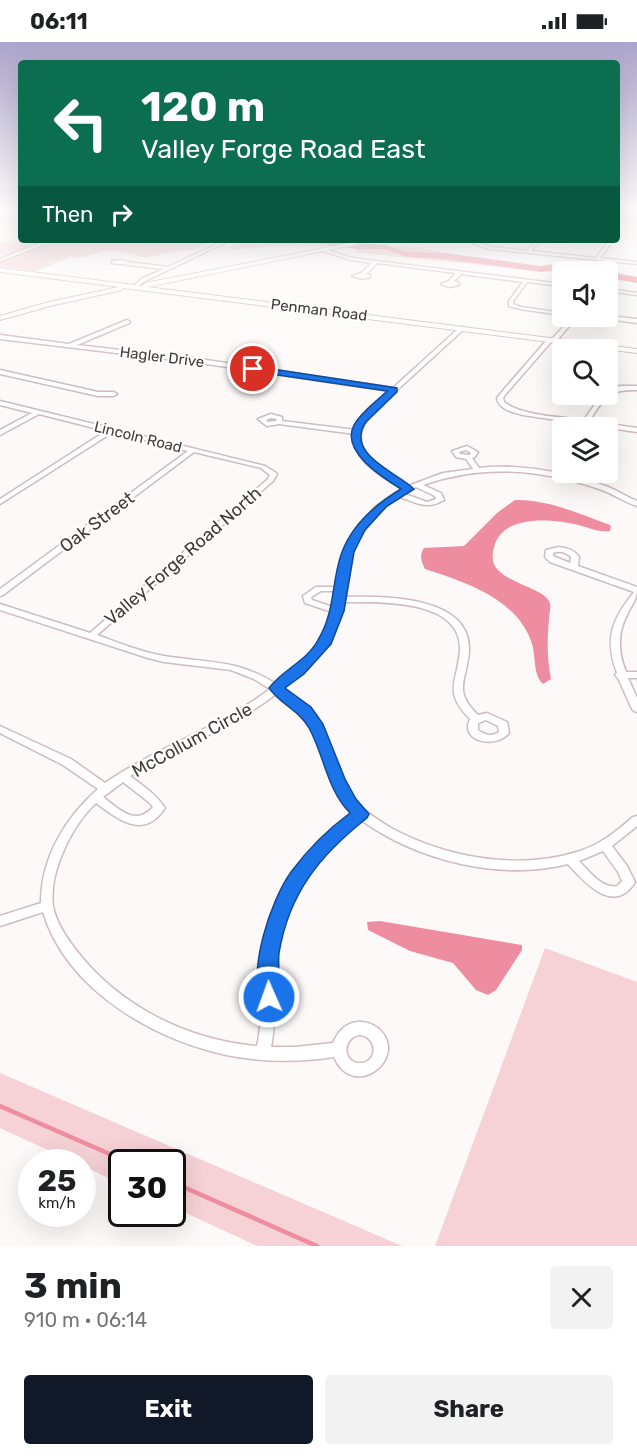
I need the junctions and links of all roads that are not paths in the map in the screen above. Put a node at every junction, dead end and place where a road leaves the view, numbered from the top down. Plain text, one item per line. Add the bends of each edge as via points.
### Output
1 (144, 265) edge
2 (174, 265) edge
3 (246, 265) edge
4 (373, 265) edge
5 (403, 265) edge
6 (168, 268) junction
7 (0, 270) edge
8 (460, 272) junction
9 (363, 274) dead end
10 (526, 280) junction
11 (101, 282) junction
12 (452, 282) dead end
13 (552, 284) edge
14 (135, 287) junction
15 (618, 291) edge
16 (103, 293) junction
17 (637, 294) edge
18 (552, 313) edge
19 (0, 318) edge
20 (618, 319) edge
21 (637, 321) edge
22 (127, 322) dead end
23 (565, 327) edge
24 (462, 328) junction
25 (0, 337) edge
26 (553, 339) edge
27 (552, 340) joint
28 (69, 346) junction
29 (618, 349) edge
30 (637, 351) edge
31 (0, 372) edge
32 (637, 388) edge
33 (618, 389) edge
34 (394, 390) junction
35 (114, 394) dead end
36 (0, 403) edge
37 (599, 405) edge
38 (38, 412) junction
39 (590, 417) edge
40 (552, 418) edge
41 (279, 422) dead end
42 (618, 427) edge
43 (112, 430) junction
44 (637, 430) edge
45 (356, 432) junction
46 (0, 433) edge
47 (193, 450) junction
48 (468, 457) dead end
49 (477, 470) junction
50 (552, 473) edge
51 (274, 474) joint
52 (598, 483) edge
53 (408, 489) junction
54 (0, 502) edge
55 (637, 504) edge
56 (574, 567) dead end
57 (637, 592) edge
58 (0, 593) edge
59 (341, 595) junction
60 (0, 607) edge
61 (338, 611) junction
62 (91, 636) junction
63 (620, 675) junction
64 (637, 675) edge
65 (276, 688) junction
66 (634, 696) edge
67 (637, 709) edge
68 (476, 719) dead end
69 (0, 729) edge
70 (124, 777) junction
71 (105, 789) junction
72 (95, 797) junction
73 (361, 814) junction
74 (637, 820) edge
75 (605, 845) junction
76 (570, 858) junction
77 (47, 906) junction
78 (0, 921) edge
79 (339, 1049) dead end
80 (263, 1052) junction

1 - 6 street
2 - 6 street
3 - 14 street
4 - 9 street
5 - 8 street
6 - 14 street
7 - 11 street, Penman Road
8 - 10 street
8 - 12 street
10 - 13 street
10 - 18 street via 510,303 518,308
11 - 14 street, Penman Road
11 - 16 street via 113,287
14 - 16 street
14 - 24 street, Penman Road
15 - 17 street
16 - 19 street
20 - 21 street
22 - 28 street
23 - 26 street
24 - 27 street, Penman Road
24 - 34 street
25 - 28 street, Hagler Drive
27 - 40 street via 500,398 503,406
28 - 34 street, Hagler Drive
29 - 30 street, Penman Road
31 - 35 street via 98,394
32 - 33 street
34 - 45 street via 369,413
36 - 38 street, Lincoln Road
37 - 39 street
38 - 43 street, Lincoln Road
38 - 46 street
41 - 45 street
42 - 44 street
43 - 47 street, Lincoln Road
43 - 54 street
45 - 53 street via 367,460
47 - 51 street, Lincoln Road via 263,467
47 - 58 street, Oak Street
48 - 49 street
49 - 50 street, McCollum Circle
49 - 53 street, McCollum Circle
51 - 62 street, Valley Forge Road North
52 - 55 street, McCollum Circle
53 - 59 street, McCollum Circle via 375,512 353,539
56 - 57 street
57 - 63 street via 616,627 614,649
59 - 61 street, McCollum Circle
59 - 61 street via 319,589 307,596 314,604
59 - 68 street via 410,602 448,617 464,640 457,680 460,696
60 - 62 street
61 - 65 street, McCollum Circle via 324,644
62 - 65 street via 152,656 239,669
63 - 64 street
63 - 66 street
65 - 70 street, McCollum Circle via 232,719
65 - 73 street via 305,710 317,728 337,780
66 - 67 street
69 - 71 street via 67,762
70 - 71 street, McCollum Circle
70 - 72 street via 154,800 159,808 152,817 142,822 131,821
71 - 72 street, McCollum Circle
72 - 77 street, McCollum Circle via 62,840 51,870
73 - 76 street via 406,841 454,859 486,864 540,864
73 - 80 street via 316,852 282,909 268,962 269,1020
74 - 75 street
75 - 76 street
75 - 76 street via 629,882 624,890 614,893 601,888
77 - 78 street
77 - 80 street, McCollum Circle via 55,928 76,962 109,994 173,1031 224,1048
79 - 80 street, McCollum Circle

